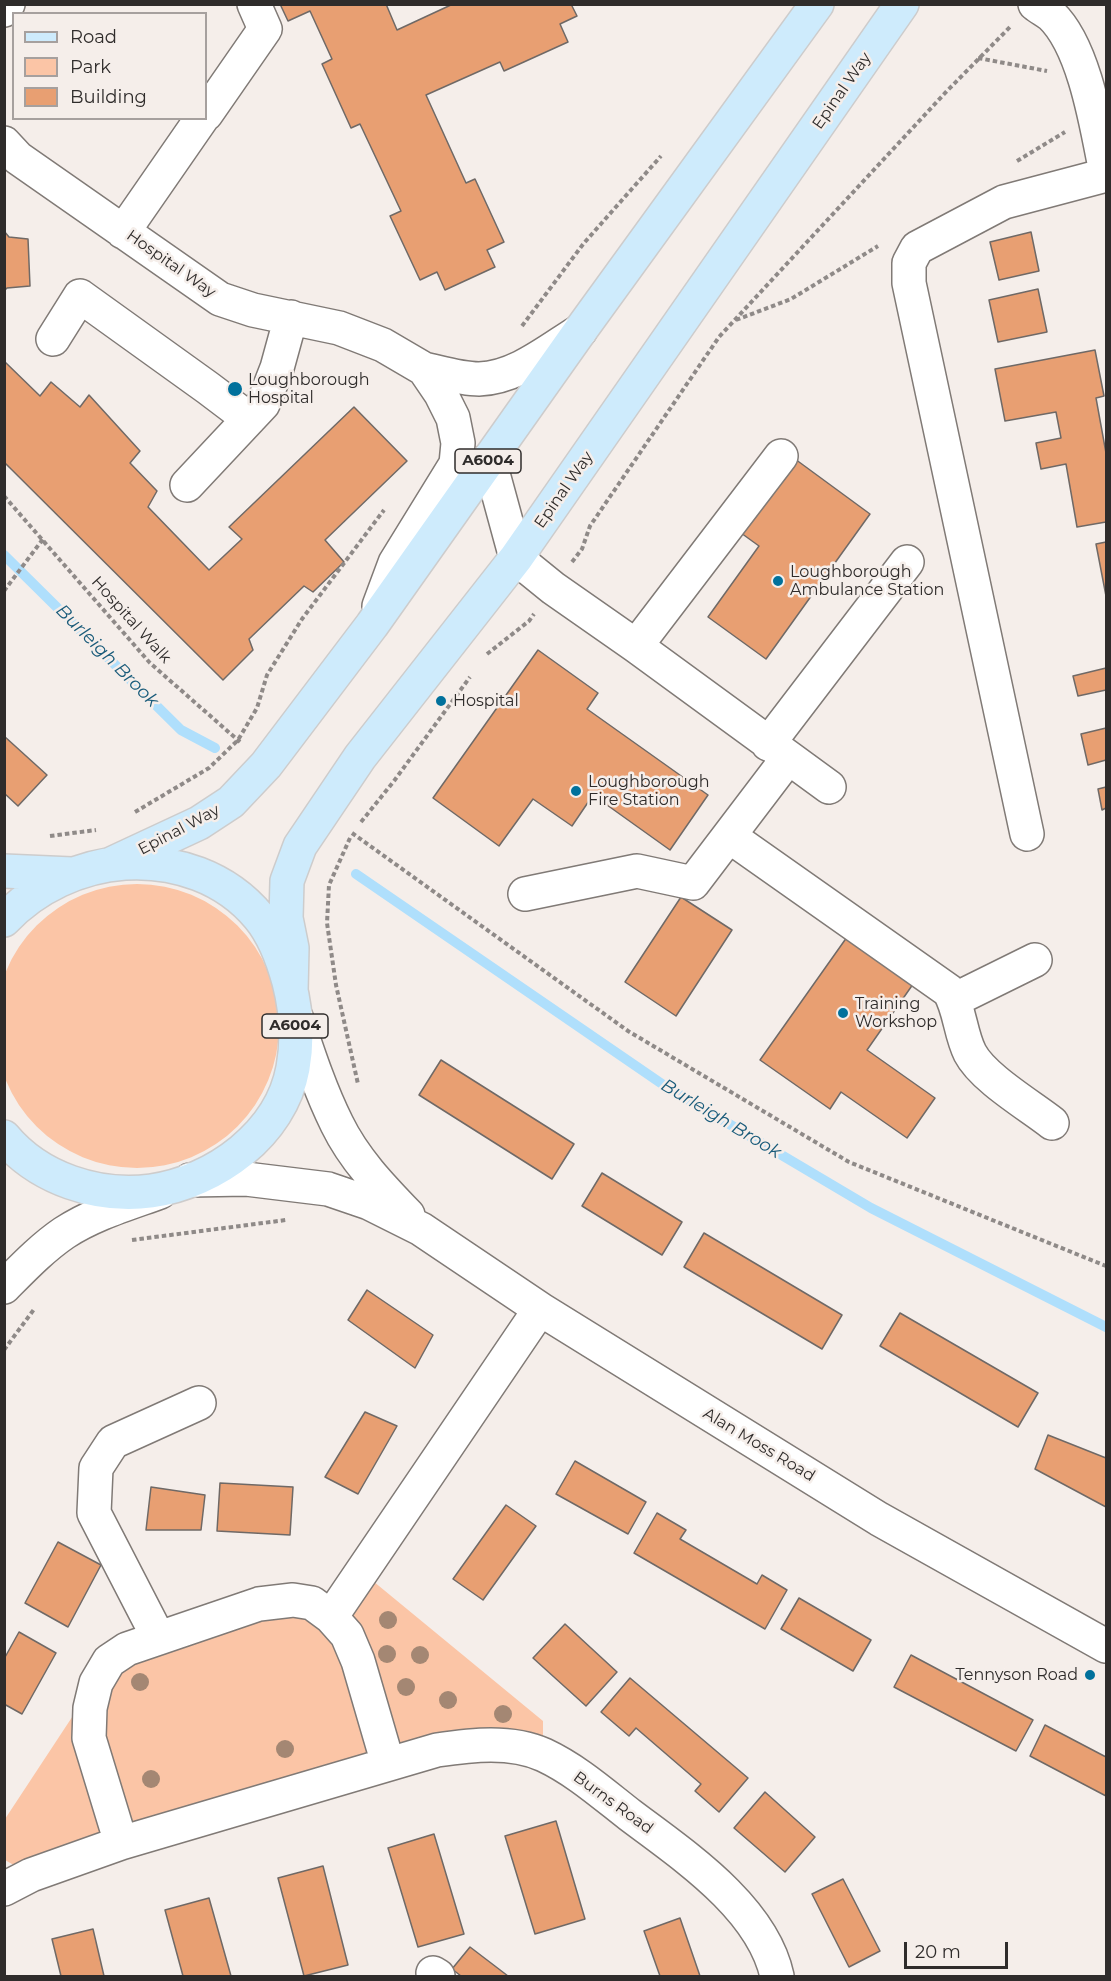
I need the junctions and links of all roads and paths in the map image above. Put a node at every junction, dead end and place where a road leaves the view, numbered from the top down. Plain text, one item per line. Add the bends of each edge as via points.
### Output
1 (8, 4) edge
2 (254, 4) edge
3 (817, 4) edge
4 (902, 4) edge
5 (4, 10) edge
6 (1023, 15) edge
7 (978, 58) junction
8 (1050, 71) dead end
9 (207, 113) edge
10 (201, 120) edge
11 (4, 143) edge
12 (665, 152) dead end
13 (1107, 174) edge
14 (123, 232) junction
15 (291, 317) junction
16 (521, 328) dead end
17 (580, 331) junction
18 (53, 339) dead end
19 (424, 369) junction
20 (249, 420) junction
21 (781, 456) dead end
22 (489, 459) junction
23 (187, 485) dead end
24 (4, 496) edge
25 (390, 503) dead end
26 (43, 539) junction
27 (582, 549) dead end
28 (516, 558) junction
29 (907, 562) dead end
30 (4, 591) edge
31 (529, 621) dead end
32 (372, 625) junction
33 (636, 646) junction
34 (486, 655) dead end
35 (472, 674) dead end
36 (238, 740) junction
37 (244, 745) dead end
38 (778, 751) junction
39 (829, 787) dead end
40 (126, 818) dead end
41 (359, 824) dead end
42 (97, 830) dead end
43 (1027, 834) dead end
44 (729, 836) junction
45 (43, 837) dead end
46 (111, 864) junction
47 (4, 871) edge
48 (76, 874) junction
49 (525, 894) dead end
50 (4, 920) edge
51 (1035, 960) dead end
52 (954, 1000) junction
53 (293, 1004) junction
54 (358, 1085) dead end
55 (1052, 1123) dead end
56 (4, 1137) edge
57 (181, 1184) junction
58 (294, 1219) dead end
59 (421, 1229) junction
60 (127, 1241) dead end
61 (1107, 1266) edge
62 (4, 1287) edge
63 (42, 1299) dead end
64 (540, 1309) junction
65 (4, 1350) edge
66 (199, 1403) dead end
67 (331, 1617) junction
68 (158, 1637) junction
69 (1107, 1646) edge
70 (388, 1764) junction
71 (121, 1843) junction
72 (4, 1888) edge
73 (777, 1977) edge

1 - 5 street
2 - 9 street via 265,29
3 - 17 main road, Epinal Way / A6004
4 - 28 main road, Epinal Way / A6004
6 - 7 path
6 - 13 street via 1052,16 1071,42 1081,67
7 - 8 path
7 - 27 path via 719,337 590,526
10 - 14 street
11 - 14 street, Hospital Way via 18,158
12 - 16 path via 584,243
13 - 43 street via 1004,201 917,248 909,263 912,295
14 - 15 street, Hospital Way via 220,299
15 - 19 street, Hospital Way via 339,328 383,345
15 - 20 street via 263,404
17 - 19 street, Hospital Way via 514,371 481,379
17 - 22 main road, Epinal Way / A6004
18 - 20 street via 80,296
19 - 32 street, Hospital Way via 453,418 458,443 456,464 395,563
20 - 23 street
21 - 33 street
22 - 28 street
22 - 32 main road, Epinal Way / A6004
24 - 26 path, Hospital Walk
25 - 36 path via 302,619 267,675 257,708
26 - 30 path
26 - 36 path, Hospital Walk via 150,663
28 - 33 street
28 - 53 main road, Epinal Way / A6004 via 360,757 300,846 287,881
29 - 38 street
31 - 34 path
32 - 46 main road, Epinal Way / A6004 via 267,765 231,802 199,823
33 - 38 street
35 - 41 path
36 - 37 path, Hospital Walk
36 - 40 path via 209,768
38 - 39 street
38 - 44 street
42 - 45 path
44 - 49 street via 693,882 637,871
44 - 52 street via 936,980
46 - 48 main road, A6004
46 - 53 main road, A6004 via 143,862 173,866 221,884 259,917 283,961
47 - 48 main road, A6004
48 - 50 main road, A6004 via 33,895
51 - 52 street
52 - 55 street via 970,1053 987,1074
53 - 57 main road, A6004 via 293,1068 275,1113 231,1160
53 - 59 street, Alan Moss Road via 337,1125 376,1182
54 - 61 path via 327,924 329,885 352,832 628,1031 849,1162
56 - 57 main road, A6004 via 38,1167 78,1186 118,1192
57 - 59 street, Alan Moss Road via 246,1179 328,1189 369,1203
57 - 62 street via 92,1218 64,1234
58 - 60 path
59 - 64 street, Alan Moss Road
63 - 65 path
64 - 67 street
64 - 69 street, Alan Moss Road via 879,1519
66 - 68 street via 113,1442 96,1468 94,1513
67 - 68 street via 312,1603 292,1600 259,1604
67 - 70 street via 346,1635 358,1661
68 - 71 street via 127,1648 109,1660 96,1683 90,1708 89,1738
70 - 71 street, Burns Road
70 - 73 street, Burns Road via 437,1750 485,1744 543,1755 586,1780 690,1859 736,1903 756,1929
71 - 72 street, Burns Road

